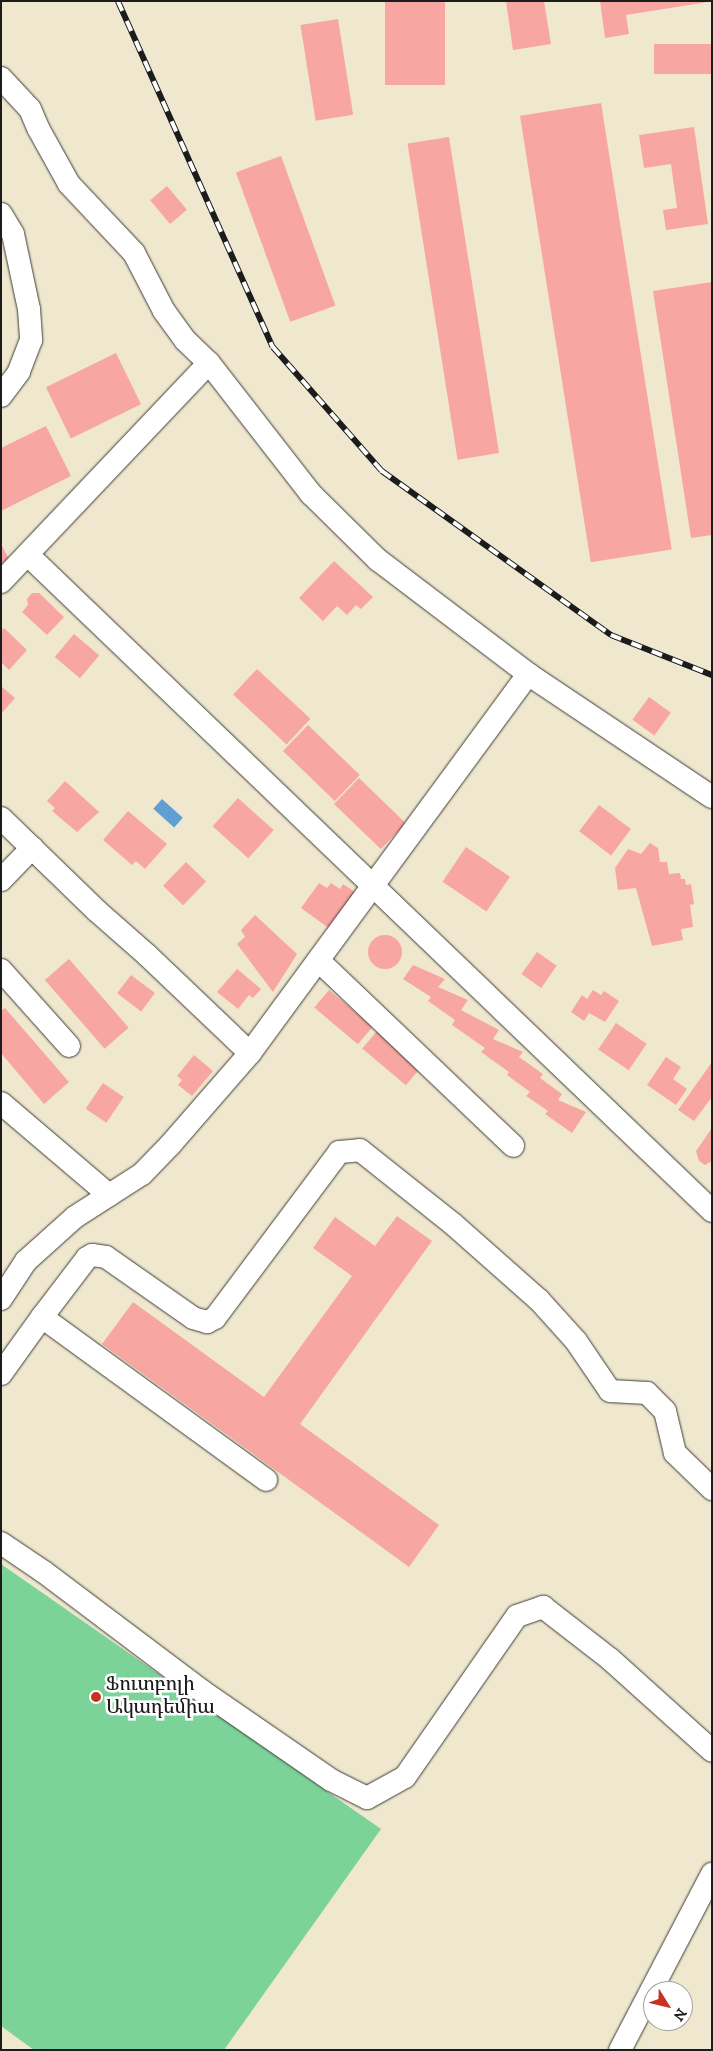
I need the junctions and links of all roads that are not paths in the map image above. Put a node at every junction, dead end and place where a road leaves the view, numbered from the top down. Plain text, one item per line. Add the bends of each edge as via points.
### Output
1 (1, 78) edge
2 (1, 214) edge
3 (209, 363) junction
4 (1, 396) edge
5 (28, 555) junction
6 (1, 582) edge
7 (528, 674) junction
8 (712, 797) edge
9 (1, 818) edge
10 (32, 848) junction
11 (1, 880) edge
12 (372, 886) junction
13 (319, 961) junction
14 (1, 970) edge
15 (69, 1046) dead end
16 (250, 1053) junction
17 (1, 1103) edge
18 (513, 1146) dead end
19 (109, 1195) junction
20 (712, 1211) edge
21 (1, 1299) edge
22 (42, 1317) junction
23 (1, 1374) edge
24 (266, 1480) dead end
25 (712, 1489) edge
26 (1, 1543) edge
27 (712, 1751) edge
28 (712, 1874) edge
29 (620, 2050) edge

1 - 3 street via 30,109 69,184 134,253 164,310 185,340
2 - 4 street via 13,234 29,309 31,340 19,372
3 - 5 street
3 - 7 street via 311,494 378,560
5 - 6 street
5 - 12 street
7 - 8 street
7 - 12 street
9 - 10 street
10 - 11 street
10 - 16 street
12 - 13 street
12 - 20 street
13 - 16 street
13 - 18 street
14 - 15 street
16 - 19 street via 142,1174
17 - 19 street
19 - 21 street via 75,1217 26,1261
22 - 23 street
22 - 24 street
22 - 25 street via 92,1254 106,1257 193,1318 207,1322 214,1318 339,1152 360,1150 453,1224 539,1300 576,1341 610,1391 647,1393 665,1411 674,1453
26 - 27 street via 202,1691 331,1780 367,1798 405,1777 517,1616 542,1607 610,1659
28 - 29 street

